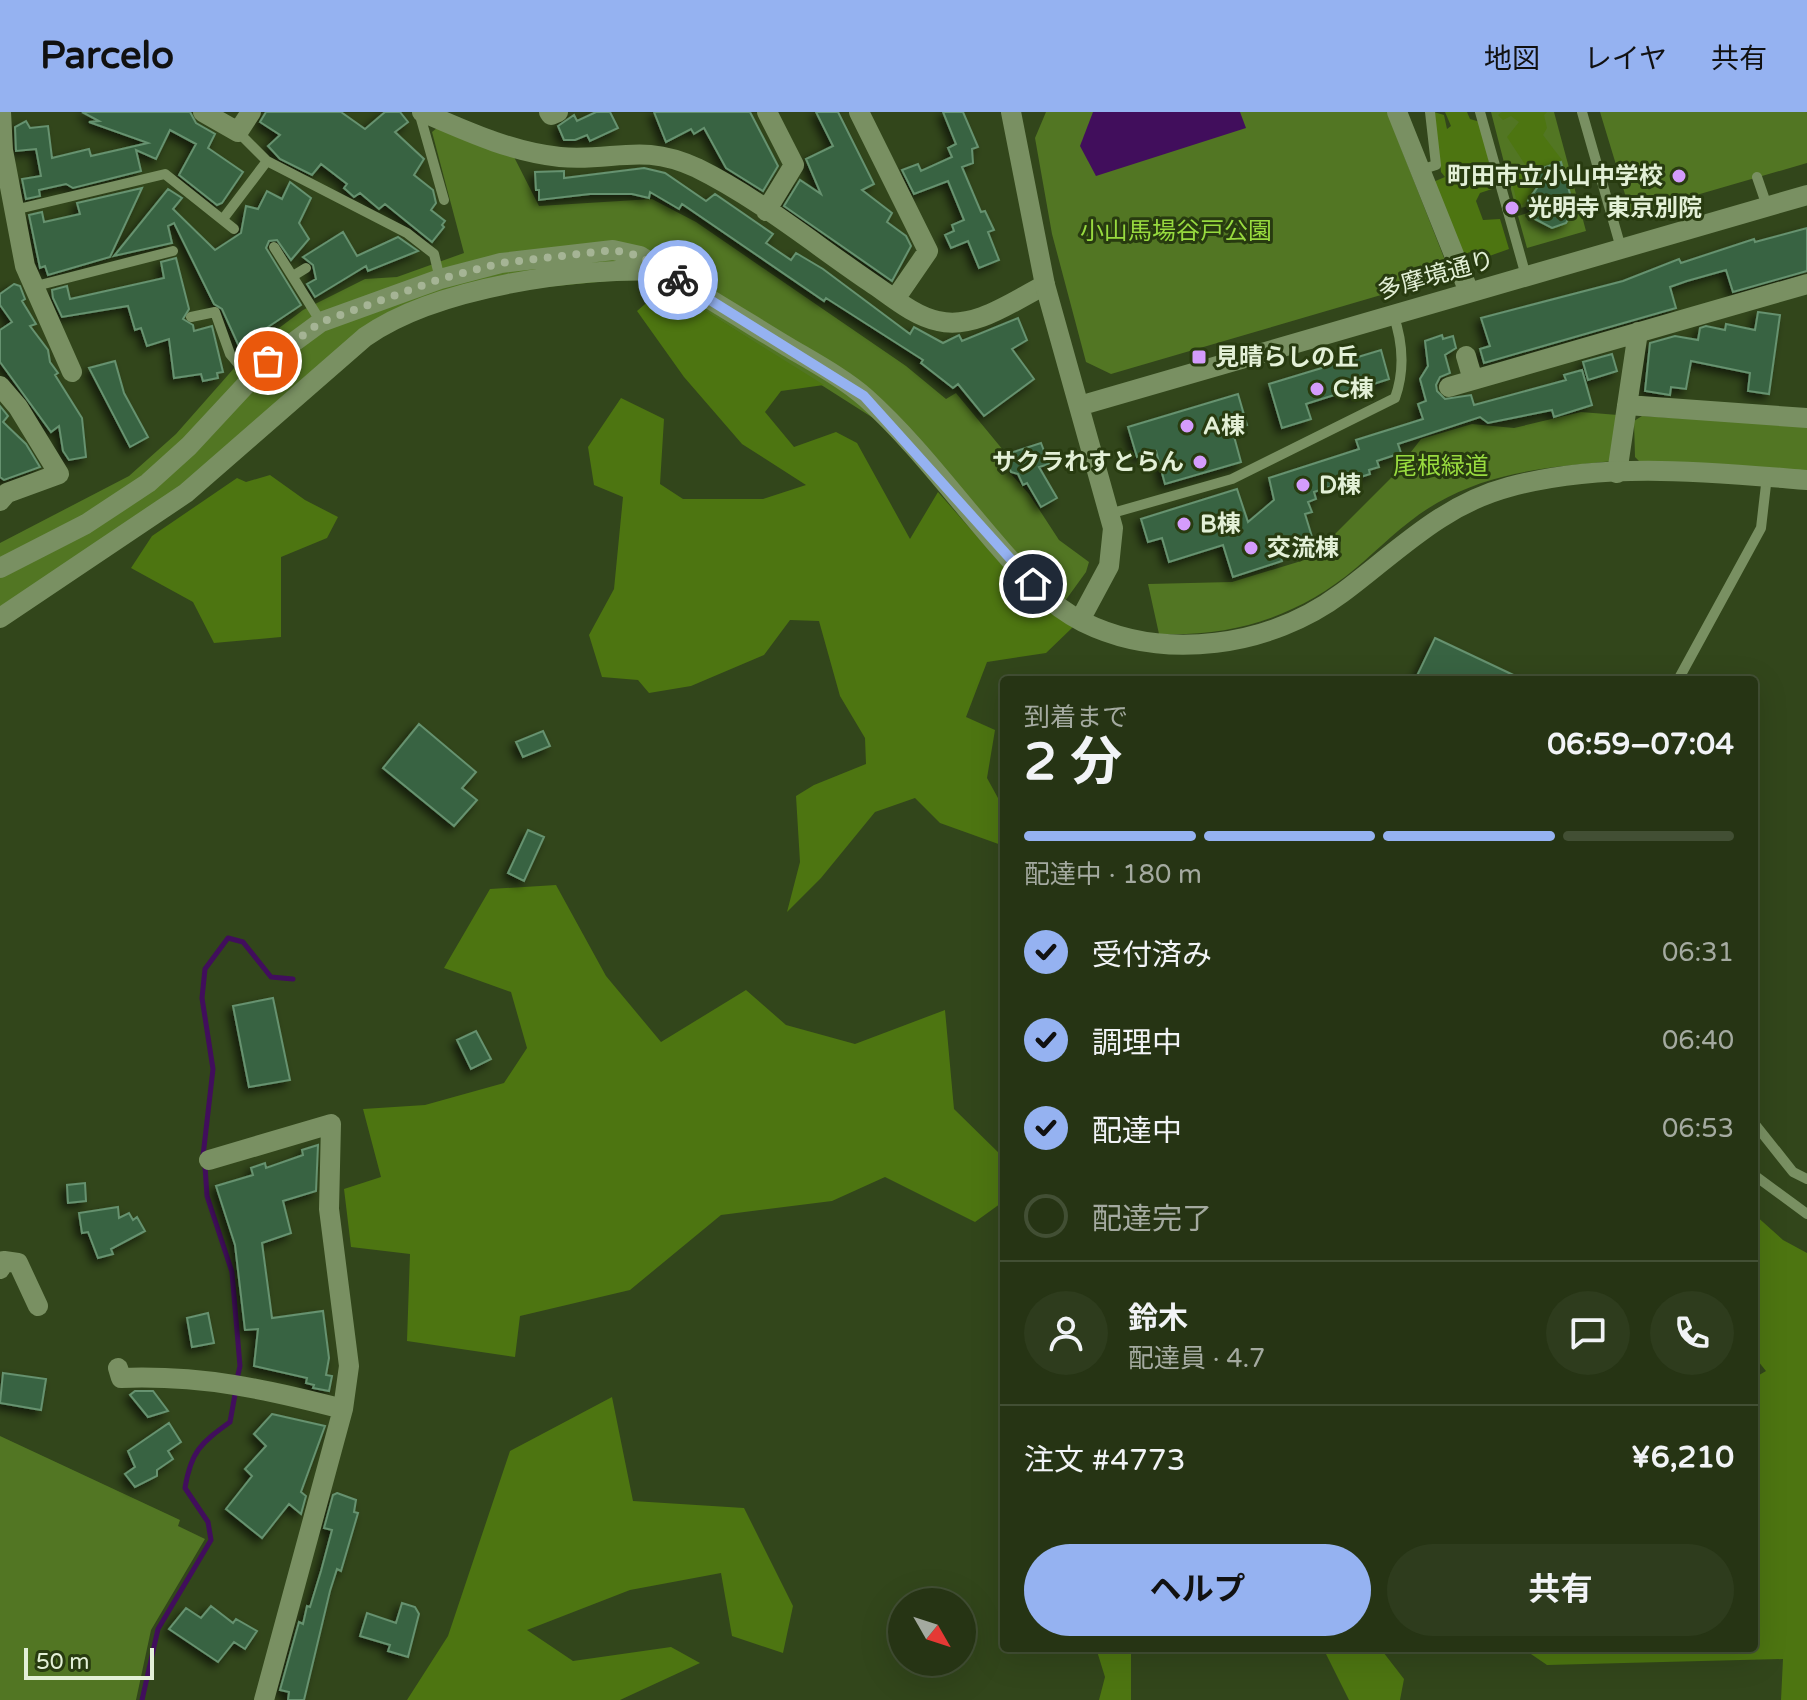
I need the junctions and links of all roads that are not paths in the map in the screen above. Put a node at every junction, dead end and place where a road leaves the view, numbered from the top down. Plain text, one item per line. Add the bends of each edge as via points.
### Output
1 (1, 112) edge
2 (203, 112) edge
3 (251, 112) edge
4 (421, 112) edge
5 (549, 112) edge
6 (558, 112) edge
7 (767, 112) edge
8 (859, 112) edge
9 (1011, 112) edge
10 (1397, 112) edge
11 (1430, 112) edge
12 (1480, 112) edge
13 (1582, 112) edge
14 (238, 132) junction
15 (2, 149) edge
16 (267, 161) junction
17 (1420, 170) junction
18 (1757, 177) dead end
19 (1807, 195) edge
20 (444, 200) dead end
21 (1767, 206) junction
22 (14, 210) junction
23 (766, 211) junction
24 (223, 219) junction
25 (234, 229) dead end
26 (274, 247) dead end
27 (1621, 248) junction
28 (173, 251) dead end
29 (552, 256) junction
30 (306, 268) dead end
31 (663, 271) junction
32 (293, 276) junction
33 (1526, 276) junction
34 (440, 279) junction
35 (554, 279) junction
36 (1807, 284) edge
37 (1045, 285) junction
38 (36, 286) junction
39 (1469, 292) junction
40 (895, 299) junction
41 (1393, 314) junction
42 (191, 317) dead end
43 (321, 322) junction
44 (1638, 332) junction
45 (1466, 356) dead end
46 (72, 372) dead end
47 (250, 378) junction
48 (1473, 380) junction
49 (0, 386) edge
50 (1449, 387) dead end
51 (1627, 405) junction
52 (1079, 406) junction
53 (1807, 418) edge
54 (167, 468) junction
55 (1617, 473) junction
56 (1767, 476) junction
57 (1807, 480) edge
58 (186, 493) junction
59 (2, 494) edge
60 (1109, 514) junction
61 (0, 568) edge
62 (0, 610) edge
63 (0, 618) edge
64 (1080, 620) junction
65 (1680, 676) edge
66 (1758, 1128) edge
67 (209, 1160) dead end
68 (1758, 1178) edge
69 (1807, 1179) edge
70 (1807, 1214) edge
71 (0, 1269) edge
72 (38, 1306) dead end
73 (118, 1368) dead end
74 (343, 1409) junction
75 (264, 1700) edge

1 - 15 street
2 - 14 street
3 - 14 street
4 - 20 lane
4 - 23 street via 534,153 664,156 701,170
5 - 6 street
7 - 23 street via 794,165
8 - 40 street via 928,251
9 - 37 street
10 - 17 street
11 - 17 lane via 1436,165
12 - 33 lane via 1500,203
13 - 27 lane
14 - 16 lane
15 - 22 street
16 - 24 lane
16 - 34 lane via 407,233 434,254
17 - 39 street
18 - 21 lane
19 - 21 street, 多摩境通り
21 - 27 street, 多摩境通り
22 - 24 lane via 165,174
22 - 38 street via 25,266
23 - 40 street
24 - 25 lane
26 - 32 lane
27 - 33 street, 多摩境通り
28 - 38 lane
29 - 31 street via 626,251
29 - 34 street
29 - 35 street
30 - 32 lane
31 - 35 street via 621,270
31 - 64 street via 864,396 1025,576
32 - 43 lane
33 - 39 street, 多摩境通り
34 - 43 street
35 - 58 street via 463,293 382,325
36 - 44 street
37 - 40 street via 959,323 921,315
37 - 52 street
38 - 46 street
39 - 41 street, 多摩境通り
41 - 52 street, 多摩境通り
41 - 60 lane via 1402,339 1401,383 1395,398 1232,479
42 - 47 lane via 215,312 230,354
43 - 47 street
44 - 48 street
44 - 51 street
45 - 48 street
47 - 54 street
48 - 50 street
49 - 59 street via 59,474
51 - 53 street
51 - 55 street
52 - 60 street
54 - 58 street
54 - 61 street via 86,524
55 - 56 street
55 - 64 street via 1529,482 1461,504 1324,605 1266,631 1209,644 1176,645 1132,638
56 - 57 street
56 - 65 lane via 1761,528
58 - 63 street
60 - 64 street via 1114,543 1109,566
62 - 63 street
66 - 69 lane via 1793,1172
67 - 74 street via 331,1124 329,1209 349,1366
68 - 70 lane
71 - 72 street via 4,1261 18,1263
73 - 74 street via 121,1378 249,1384
74 - 75 street

